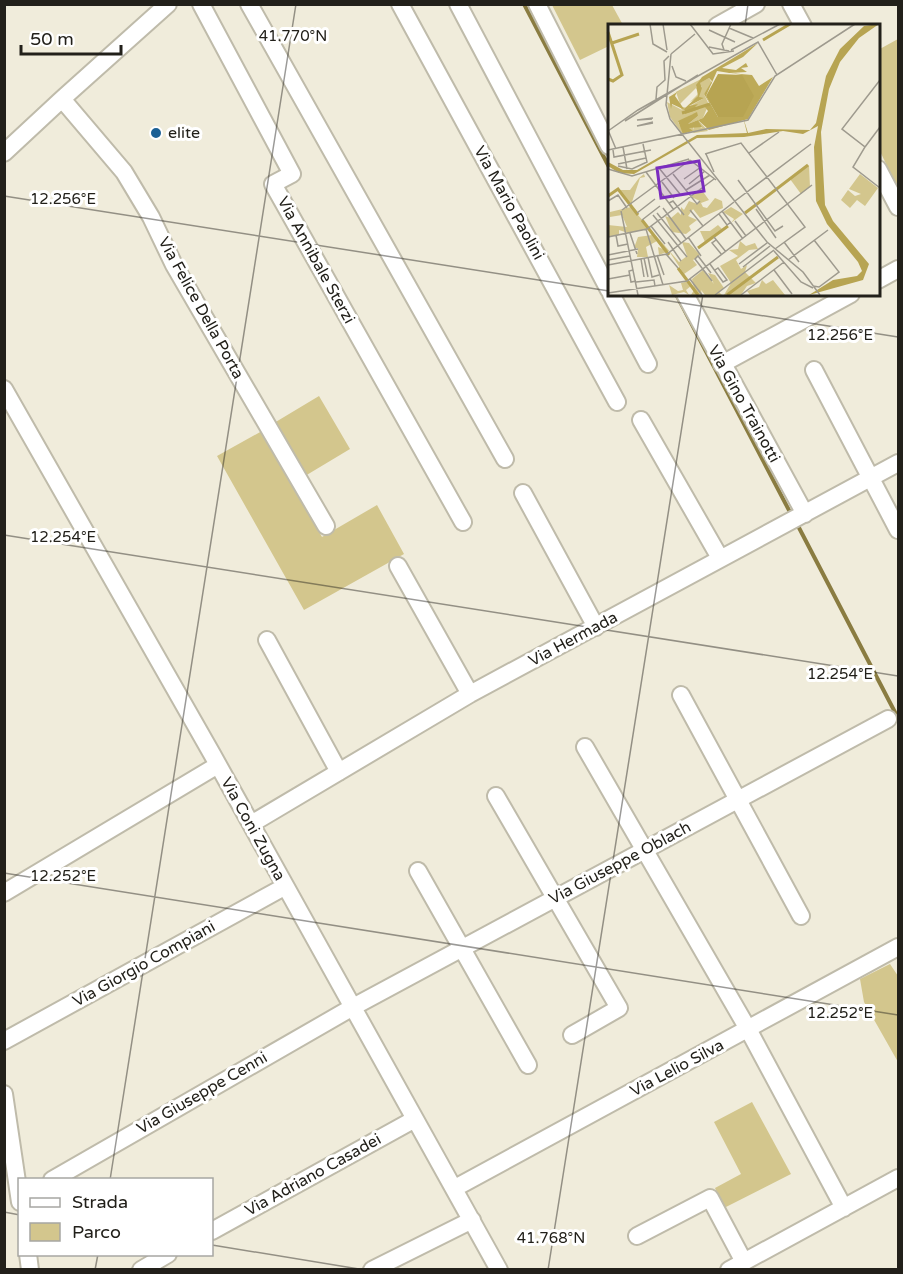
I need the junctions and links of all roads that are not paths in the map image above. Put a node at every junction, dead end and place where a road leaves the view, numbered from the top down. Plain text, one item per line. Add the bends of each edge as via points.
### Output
1 (168, 4) edge
2 (201, 4) edge
3 (249, 4) edge
4 (400, 4) edge
5 (458, 4) edge
6 (537, 4) edge
7 (756, 4) edge
8 (792, 5) edge
9 (721, 24) edge
10 (802, 24) edge
11 (62, 99) junction
12 (608, 144) edge
13 (4, 153) edge
14 (879, 171) edge
15 (898, 207) edge
16 (898, 268) edge
17 (879, 279) edge
18 (608, 288) edge
19 (612, 296) edge
20 (686, 296) edge
21 (847, 296) edge
22 (648, 364) dead end
23 (722, 364) junction
24 (814, 370) dead end
25 (4, 389) edge
26 (617, 402) dead end
27 (641, 420) dead end
28 (505, 459) dead end
29 (898, 463) edge
30 (871, 477) junction
31 (523, 492) dead end
32 (803, 515) junction
33 (463, 522) dead end
34 (326, 526) dead end
35 (898, 530) edge
36 (720, 558) junction
37 (398, 566) dead end
38 (596, 627) junction
39 (267, 640) dead end
40 (471, 694) junction
41 (681, 695) dead end
42 (888, 718) dead end
43 (585, 747) dead end
44 (218, 765) junction
45 (339, 772) junction
46 (496, 796) dead end
47 (738, 800) junction
48 (251, 824) junction
49 (644, 850) junction
50 (418, 871) dead end
51 (284, 887) junction
52 (4, 893) edge
53 (554, 898) junction
54 (801, 916) dead end
55 (898, 947) edge
56 (462, 948) junction
57 (353, 1006) junction
58 (748, 1029) junction
59 (572, 1035) dead end
60 (4, 1041) edge
61 (528, 1065) dead end
62 (4, 1094) edge
63 (415, 1119) junction
64 (54, 1178) edge
65 (898, 1178) edge
66 (455, 1188) junction
67 (18, 1193) edge
68 (844, 1208) junction
69 (472, 1220) junction
70 (213, 1230) edge
71 (637, 1236) dead end
72 (164, 1256) edge
73 (737, 1265) edge
74 (141, 1269) edge
75 (372, 1269) edge
76 (499, 1269) edge

1 - 11 street
2 - 33 street, Via Annibale Sterzi via 292,174 273,184
3 - 28 street
4 - 26 street, Via Mario Paolini
5 - 18 street
6 - 12 street
7 - 9 street
8 - 10 street
11 - 13 street
11 - 34 street, Via Felice Della Porta via 124,172
14 - 15 street
16 - 17 street
19 - 22 street
20 - 23 street, Via Gino Trainotti
21 - 23 street
23 - 32 street, Via Gino Trainotti
24 - 30 street
25 - 44 street, Via Coni Zugna
27 - 36 street
29 - 30 street, Via Hermada
30 - 32 street, Via Hermada
30 - 35 street
31 - 38 street
32 - 36 street, Via Hermada
36 - 38 street, Via Hermada
37 - 40 street
38 - 40 street, Via Hermada
39 - 45 street
40 - 45 street, Via Hermada
41 - 47 street
42 - 47 street, Via Giuseppe Oblach
43 - 49 street
44 - 48 street, Via Coni Zugna
44 - 52 street
45 - 48 street, Via Hermada
46 - 53 street
47 - 49 street, Via Giuseppe Oblach
47 - 54 street
48 - 51 street, Via Coni Zugna
49 - 53 street, Via Giuseppe Oblach
49 - 58 street
50 - 56 street
51 - 57 street, Via Coni Zugna
51 - 60 street, Via Giorgio Compiani
53 - 56 street, Via Giuseppe Oblach
53 - 59 street via 619,1008
55 - 58 street, Via Lelio Silva
56 - 57 street, Via Giuseppe Oblach
56 - 61 street
57 - 63 street, Via Coni Zugna
57 - 64 street, Via Giuseppe Cenni
58 - 66 street, Via Lelio Silva
58 - 68 street
62 - 67 street
63 - 66 street, Via Coni Zugna
63 - 70 street, Via Adriano Casadei
65 - 68 street
66 - 69 street, Via Coni Zugna
68 - 73 street
69 - 75 street
69 - 76 street, Via Coni Zugna
71 - 73 street via 710,1198
72 - 74 street

